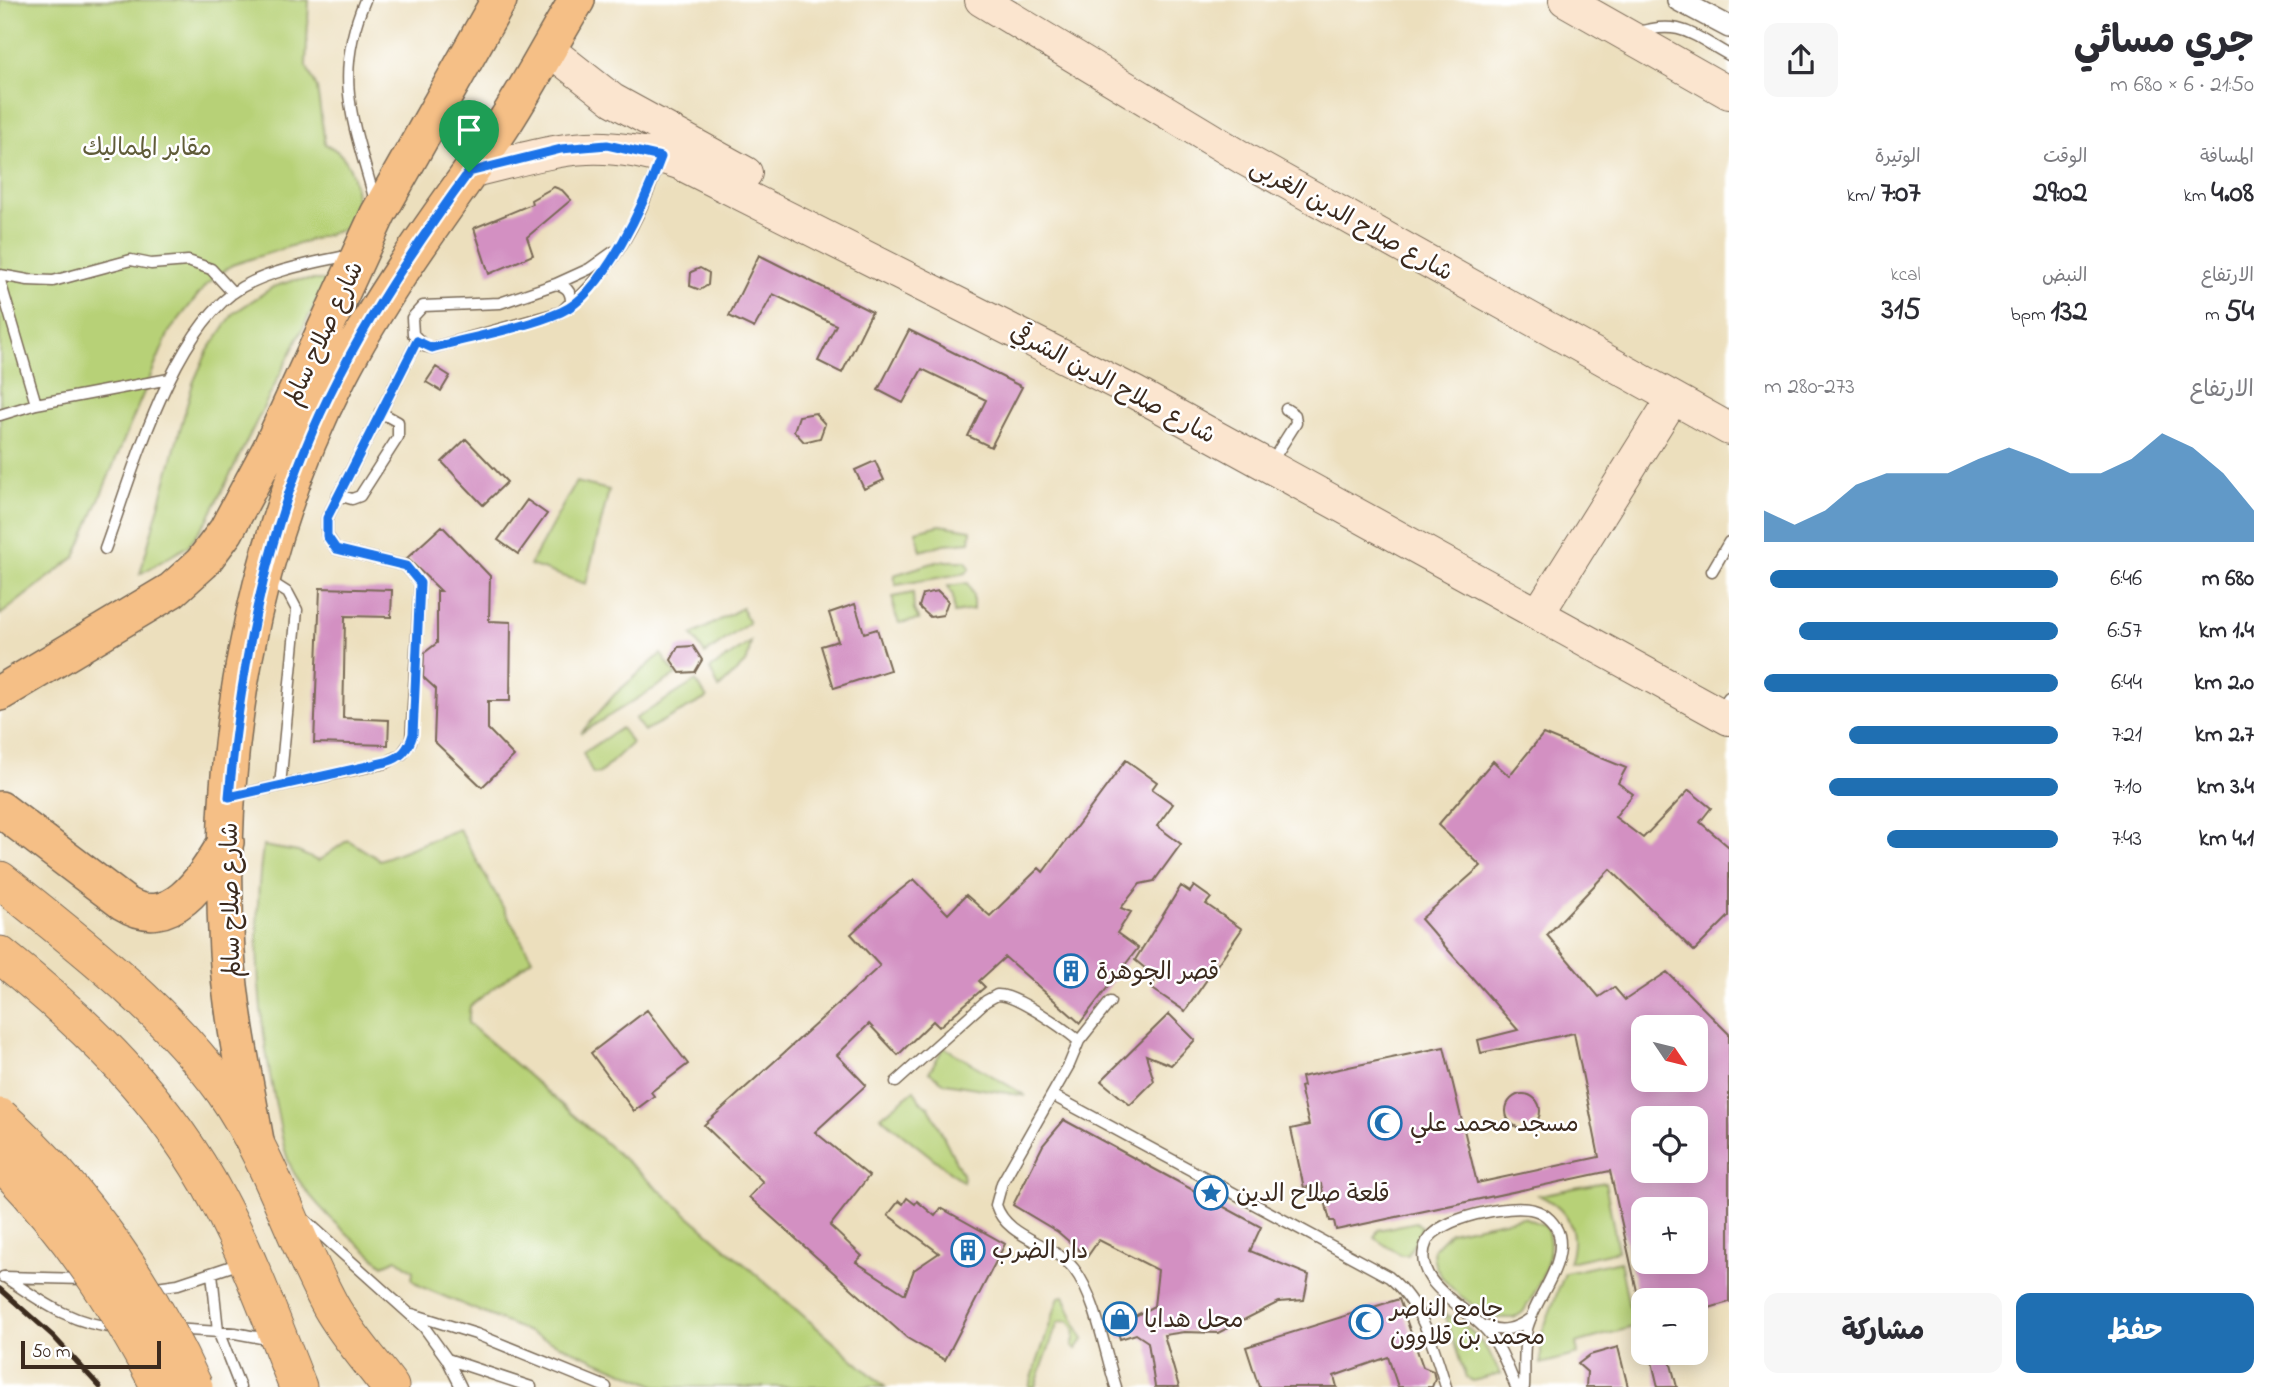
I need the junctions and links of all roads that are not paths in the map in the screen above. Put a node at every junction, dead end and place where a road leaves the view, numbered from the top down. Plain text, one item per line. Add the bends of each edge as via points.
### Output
1 (365, 0) edge
2 (499, 0) edge
3 (577, 0) edge
4 (981, 0) edge
5 (1565, 0) edge
6 (1678, 0) edge
7 (1729, 27) edge
8 (1631, 35) junction
9 (548, 49) junction
10 (1729, 55) edge
11 (1729, 93) edge
12 (661, 157) junction
13 (469, 172) junction
14 (379, 214) junction
15 (618, 248) junction
16 (360, 253) junction
17 (0, 275) edge
18 (0, 281) edge
19 (556, 284) junction
20 (233, 293) junction
21 (569, 306) junction
22 (417, 341) junction
23 (169, 379) junction
24 (1673, 398) junction
25 (36, 404) junction
26 (1286, 409) dead end
27 (380, 412) junction
28 (0, 415) edge
29 (1729, 429) edge
30 (1277, 453) junction
31 (338, 495) junction
32 (1729, 542) edge
33 (105, 550) dead end
34 (1724, 563) edge
35 (1712, 571) dead end
36 (264, 578) junction
37 (1542, 607) junction
38 (0, 693) edge
39 (1729, 703) edge
40 (280, 786) junction
41 (229, 797) junction
42 (0, 809) edge
43 (226, 842) junction
44 (0, 880) edge
45 (0, 955) edge
46 (1110, 1002) dead end
47 (1079, 1041) junction
48 (896, 1082) dead end
49 (1052, 1095) junction
50 (0, 1117) edge
51 (257, 1145) junction
52 (0, 1161) edge
53 (284, 1201) junction
54 (247, 1261) junction
55 (212, 1273) junction
56 (3, 1277) edge
57 (94, 1280) junction
58 (331, 1307) junction
59 (410, 1313) junction
60 (1531, 1318) junction
61 (82, 1322) junction
62 (1482, 1325) junction
63 (143, 1328) dead end
64 (156, 1328) dead end
65 (218, 1331) junction
66 (280, 1343) junction
67 (447, 1359) junction
68 (160, 1387) edge
69 (194, 1387) edge
70 (240, 1387) edge
71 (298, 1387) edge
72 (359, 1387) edge
73 (390, 1387) edge
74 (461, 1387) edge
75 (531, 1387) edge
76 (606, 1387) edge
77 (1116, 1387) edge
78 (1446, 1387) edge
79 (1516, 1387) edge
80 (1524, 1387) edge

1 - 14 lane via 349,44 346,84
2 - 14 main road, شارع صلاح سالم
3 - 9 main road, شارع صلاح سالم
4 - 24 main road, شارع صلاح الدين الغربى via 1222,146
5 - 8 main road
6 - 7 street
8 - 10 lane via 1660,26 1676,27
8 - 11 main road
9 - 13 main road, شارع صلاح سالم
9 - 30 main road, شارع صلاح الدين الشرقي via 613,100 797,202 999,303
12 - 13 main road, شارع صلاح الدين الشرقي via 630,148 584,146
12 - 15 lane
12 - 37 main road, شارع صلاح الدين الشرقي via 1134,392
13 - 36 main road, شارع صلاح سالم via 416,246 340,376 297,469
14 - 16 main road, شارع صلاح سالم
15 - 19 lane via 589,269
15 - 21 lane via 592,286
16 - 20 lane via 274,274
16 - 38 main road, شارع صلاح سالم via 251,488 202,563 149,605
17 - 20 lane via 53,281 131,260 151,264 187,261 211,269
18 - 25 lane
19 - 21 lane via 568,290
19 - 22 lane via 500,303 423,306 412,318
20 - 23 lane via 210,316
21 - 22 lane via 432,348
22 - 27 lane
23 - 25 lane
23 - 33 lane
24 - 29 main road, شارع صلاح الدين الغربى
24 - 37 main road
25 - 28 lane
26 - 30 lane via 1295,415 1296,423
27 - 31 lane
27 - 31 lane via 398,422 398,437 360,496
30 - 37 main road, شارع صلاح الدين الشرقي
31 - 40 lane via 326,527 330,543 344,553 406,566 420,583 413,734 395,760
32 - 34 lane
34 - 35 lane
36 - 40 lane via 288,593 297,610
36 - 41 main road, شارع صلاح سالم via 236,716
37 - 39 main road, شارع صلاح الدين الشرقي
40 - 41 lane
41 - 43 main road, شارع صلاح سالم
42 - 43 main road via 142,912 160,912 177,905 203,878
43 - 51 main road, شارع صلاح سالم via 227,953 234,1025
44 - 51 highway via 121,980 169,1027 223,1090
45 - 54 highway via 117,1058 149,1096 185,1145
46 - 47 lane
47 - 48 lane via 1059,1024 1016,1000 997,995
47 - 49 lane
49 - 77 lane via 1002,1183 996,1205 1006,1224 1049,1247 1075,1271
49 - 78 lane via 1389,1277 1419,1310
50 - 69 highway, bridge via 68,1186 119,1252
51 - 53 highway, شارع صلاح سالم
52 - 68 highway, bridge via 93,1269
53 - 58 highway, شارع صلاح سالم
53 - 59 lane
54 - 55 lane
54 - 66 highway
55 - 57 lane via 146,1288
55 - 65 lane
56 - 57 lane
56 - 61 lane
57 - 61 lane via 105,1293 104,1310 99,1317
58 - 72 highway via 338,1341
58 - 73 highway, شارع صلاح سالم
59 - 67 lane
59 - 76 lane via 476,1334
60 - 62 lane via 1502,1330
60 - 62 lane via 1561,1247 1550,1218 1521,1208 1443,1223 1426,1243 1423,1256 1432,1281
60 - 80 lane
61 - 63 lane
62 - 79 lane via 1496,1343
64 - 65 lane
65 - 66 lane
65 - 70 lane
66 - 71 highway
67 - 74 lane
67 - 75 lane

